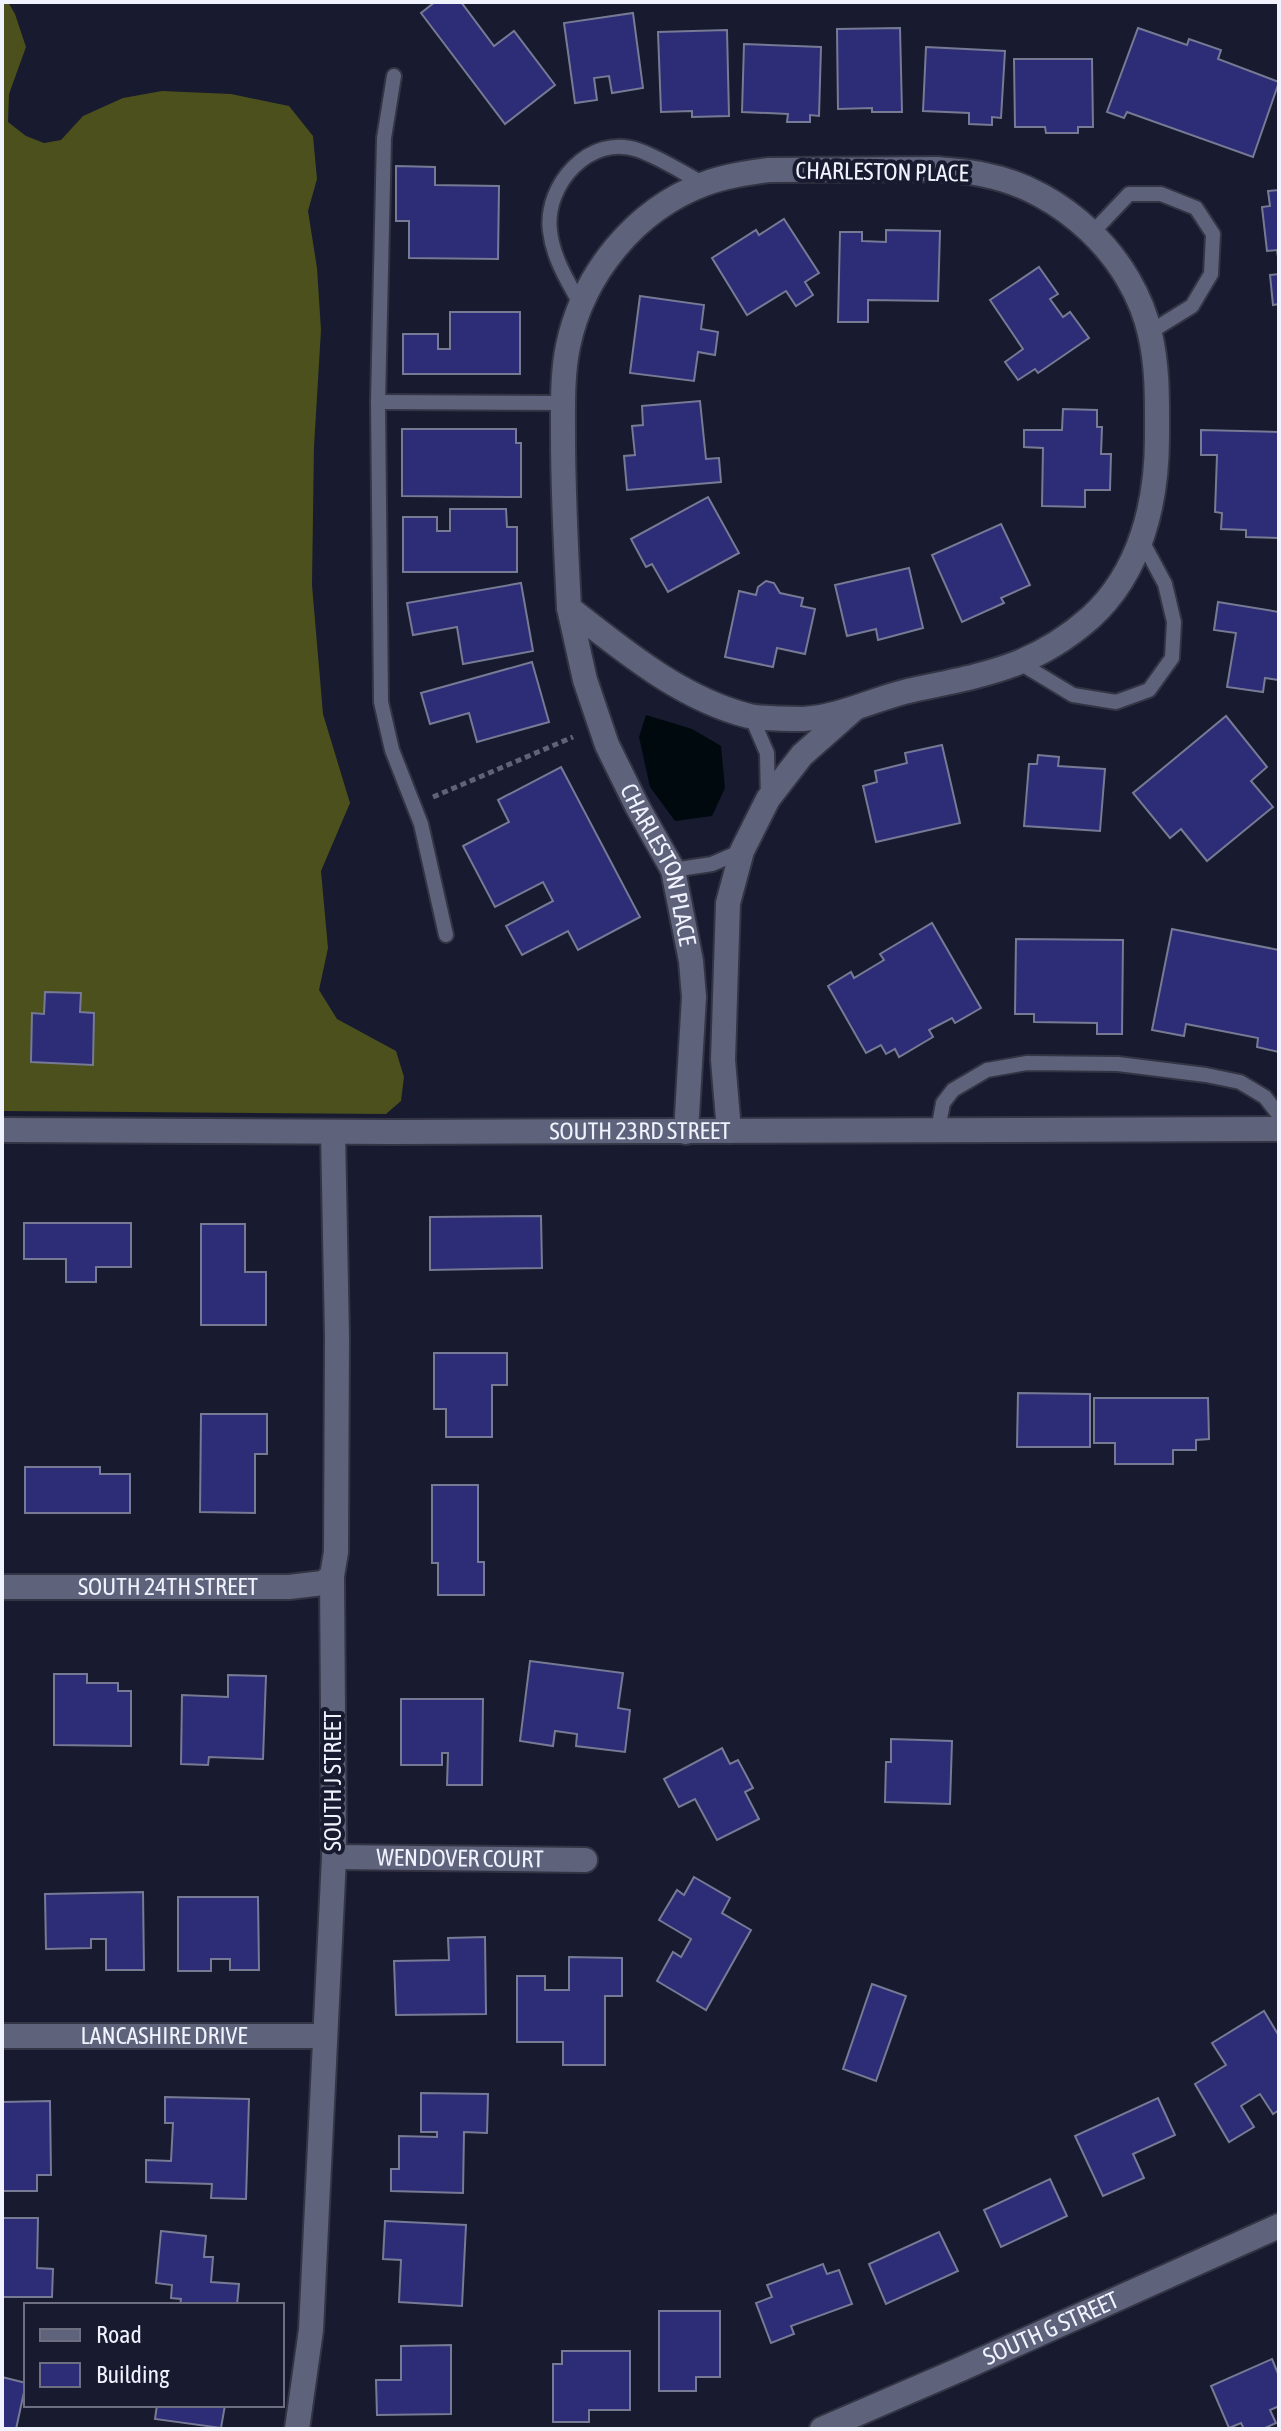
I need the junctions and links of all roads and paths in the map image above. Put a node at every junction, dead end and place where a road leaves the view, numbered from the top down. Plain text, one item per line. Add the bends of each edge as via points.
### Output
1 (394, 76) dead end
2 (704, 184) junction
3 (1092, 233) junction
4 (581, 305) junction
5 (1150, 332) junction
6 (378, 402) junction
7 (563, 403) junction
8 (1142, 541) junction
9 (569, 608) junction
10 (1020, 663) junction
11 (854, 708) junction
12 (751, 716) junction
13 (573, 737) dead end
14 (768, 799) junction
15 (414, 805) junction
16 (742, 851) junction
17 (673, 870) junction
18 (446, 935) dead end
19 (1279, 1115) edge
20 (1279, 1129) edge
21 (2, 1130) edge
22 (938, 1130) junction
23 (729, 1131) junction
24 (333, 1132) junction
25 (686, 1132) junction
26 (332, 1576) junction
27 (2, 1587) edge
28 (334, 1857) junction
29 (585, 1860) dead end
30 (2, 2036) edge
31 (324, 2036) junction
32 (1279, 2226) edge
33 (297, 2429) edge
34 (822, 2429) edge

1 - 6 lane via 384,138
2 - 3 street, CHARLESTON PLACE via 769,170 937,169 986,175 1032,191
2 - 4 street, CHARLESTON PLACE via 631,230 603,263
2 - 4 lane via 637,149 604,147 573,165 552,198 550,230 560,267
3 - 5 street, CHARLESTON PLACE via 1119,265
3 - 5 lane via 1129,194 1161,194 1196,208 1213,234 1211,274 1192,306
4 - 7 street, CHARLESTON PLACE via 568,346
5 - 8 street, CHARLESTON PLACE via 1158,381 1157,462
6 - 7 lane
6 - 15 lane via 381,702 392,750
7 - 9 street, CHARLESTON PLACE
8 - 10 street, CHARLESTON PLACE via 1121,581 1092,616 1057,644
8 - 10 lane via 1165,584 1174,622 1172,658 1149,690 1116,702 1073,695
9 - 12 street, CHARLESTON PLACE via 652,670 704,700
9 - 17 street, CHARLESTON PLACE via 607,745
10 - 11 street, CHARLESTON PLACE
11 - 12 street, CHARLESTON PLACE via 805,719
11 - 14 street, CHARLESTON PLACE via 802,755
12 - 14 lane via 767,753
13 - 15 path
14 - 16 street, CHARLESTON PLACE
15 - 18 lane
16 - 17 lane via 712,864
16 - 23 street, CHARLESTON PLACE via 728,903 723,1060
17 - 25 street, CHARLESTON PLACE via 694,997
19 - 22 lane via 1265,1097 1240,1082 1118,1064 1027,1063 987,1070 953,1090 943,1103
20 - 22 street, SOUTH 23RD STREET
21 - 24 street, SOUTH 23RD STREET
22 - 23 street, SOUTH 23RD STREET
23 - 25 street, SOUTH 23RD STREET
24 - 25 street, SOUTH 23RD STREET
24 - 26 street, SOUTH J STREET via 337,1382
26 - 27 street, SOUTH 24TH STREET via 323,1583 289,1587
26 - 28 street, SOUTH J STREET
28 - 29 street, WENDOVER COURT
28 - 31 street, SOUTH J STREET
30 - 31 street, LANCASHIRE DRIVE
31 - 33 street, SOUTH J STREET via 311,2330
32 - 34 street, SOUTH G STREET

